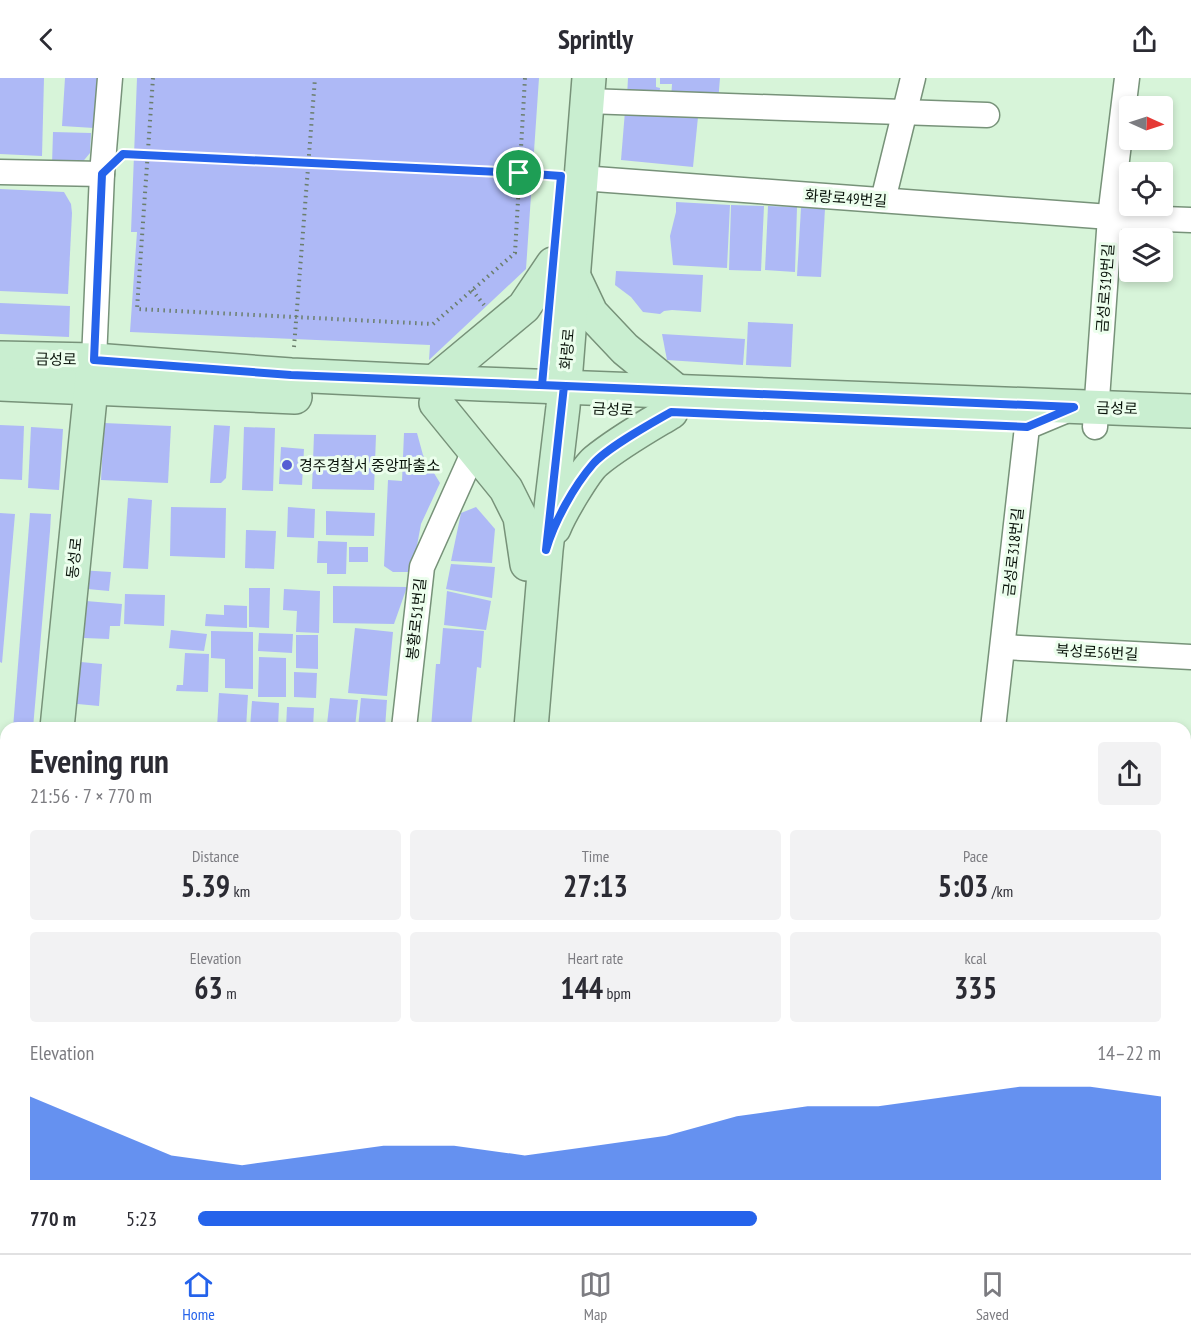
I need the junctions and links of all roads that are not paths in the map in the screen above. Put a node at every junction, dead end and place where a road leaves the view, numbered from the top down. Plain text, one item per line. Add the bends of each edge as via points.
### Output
1 (110, 78) edge
2 (913, 78) edge
3 (1127, 78) edge
4 (582, 86) edge
5 (903, 113) junction
6 (987, 115) dead end
7 (0, 172) edge
8 (102, 174) junction
9 (571, 177) junction
10 (883, 200) junction
11 (1110, 218) junction
12 (1191, 220) edge
13 (563, 270) junction
14 (0, 358) edge
15 (93, 374) junction
16 (0, 384) edge
17 (435, 392) junction
18 (553, 396) junction
19 (673, 401) junction
20 (1191, 411) edge
21 (1088, 414) junction
22 (1027, 427) junction
23 (1191, 431) edge
24 (475, 448) junction
25 (537, 557) junction
26 (1002, 647) junction
27 (1191, 657) edge
28 (58, 722) edge
29 (405, 722) edge
30 (512, 722) edge
31 (531, 722) edge
32 (994, 722) edge

1 - 8 street, 동성로
2 - 5 street
3 - 11 street, 금성로319번길
4 - 5 street
4 - 9 street, 화랑로
5 - 6 street
5 - 10 street
7 - 8 street
8 - 15 street, 동성로
9 - 10 street, 화랑로49번길
9 - 13 street, 화랑로
10 - 11 street, 화랑로49번길
11 - 12 street, 화랑로49번길
11 - 21 street, 금성로319번길
13 - 17 street
13 - 18 street, 화랑로
13 - 19 street via 591,313
14 - 15 street, 금성로
15 - 16 street, 금성로
15 - 17 street, 금성로
15 - 17 street, 금성로 via 291,375
15 - 28 street, 동성로
17 - 18 street, 금성로
17 - 24 street
18 - 19 street, 금성로
18 - 25 street, 화랑로
19 - 21 street, 금성로
19 - 22 street, 금성로
19 - 25 street via 594,463
20 - 21 street, 금성로
21 - 22 street, 금성로
21 - 23 street, 금성로
22 - 26 street, 금성로318번길
24 - 25 street via 506,489
24 - 29 street, 봉황로51번길 via 422,567
25 - 30 street, 화랑로
25 - 31 street, 화랑로
26 - 27 street, 북성로56번길
26 - 32 street, 금성로318번길

